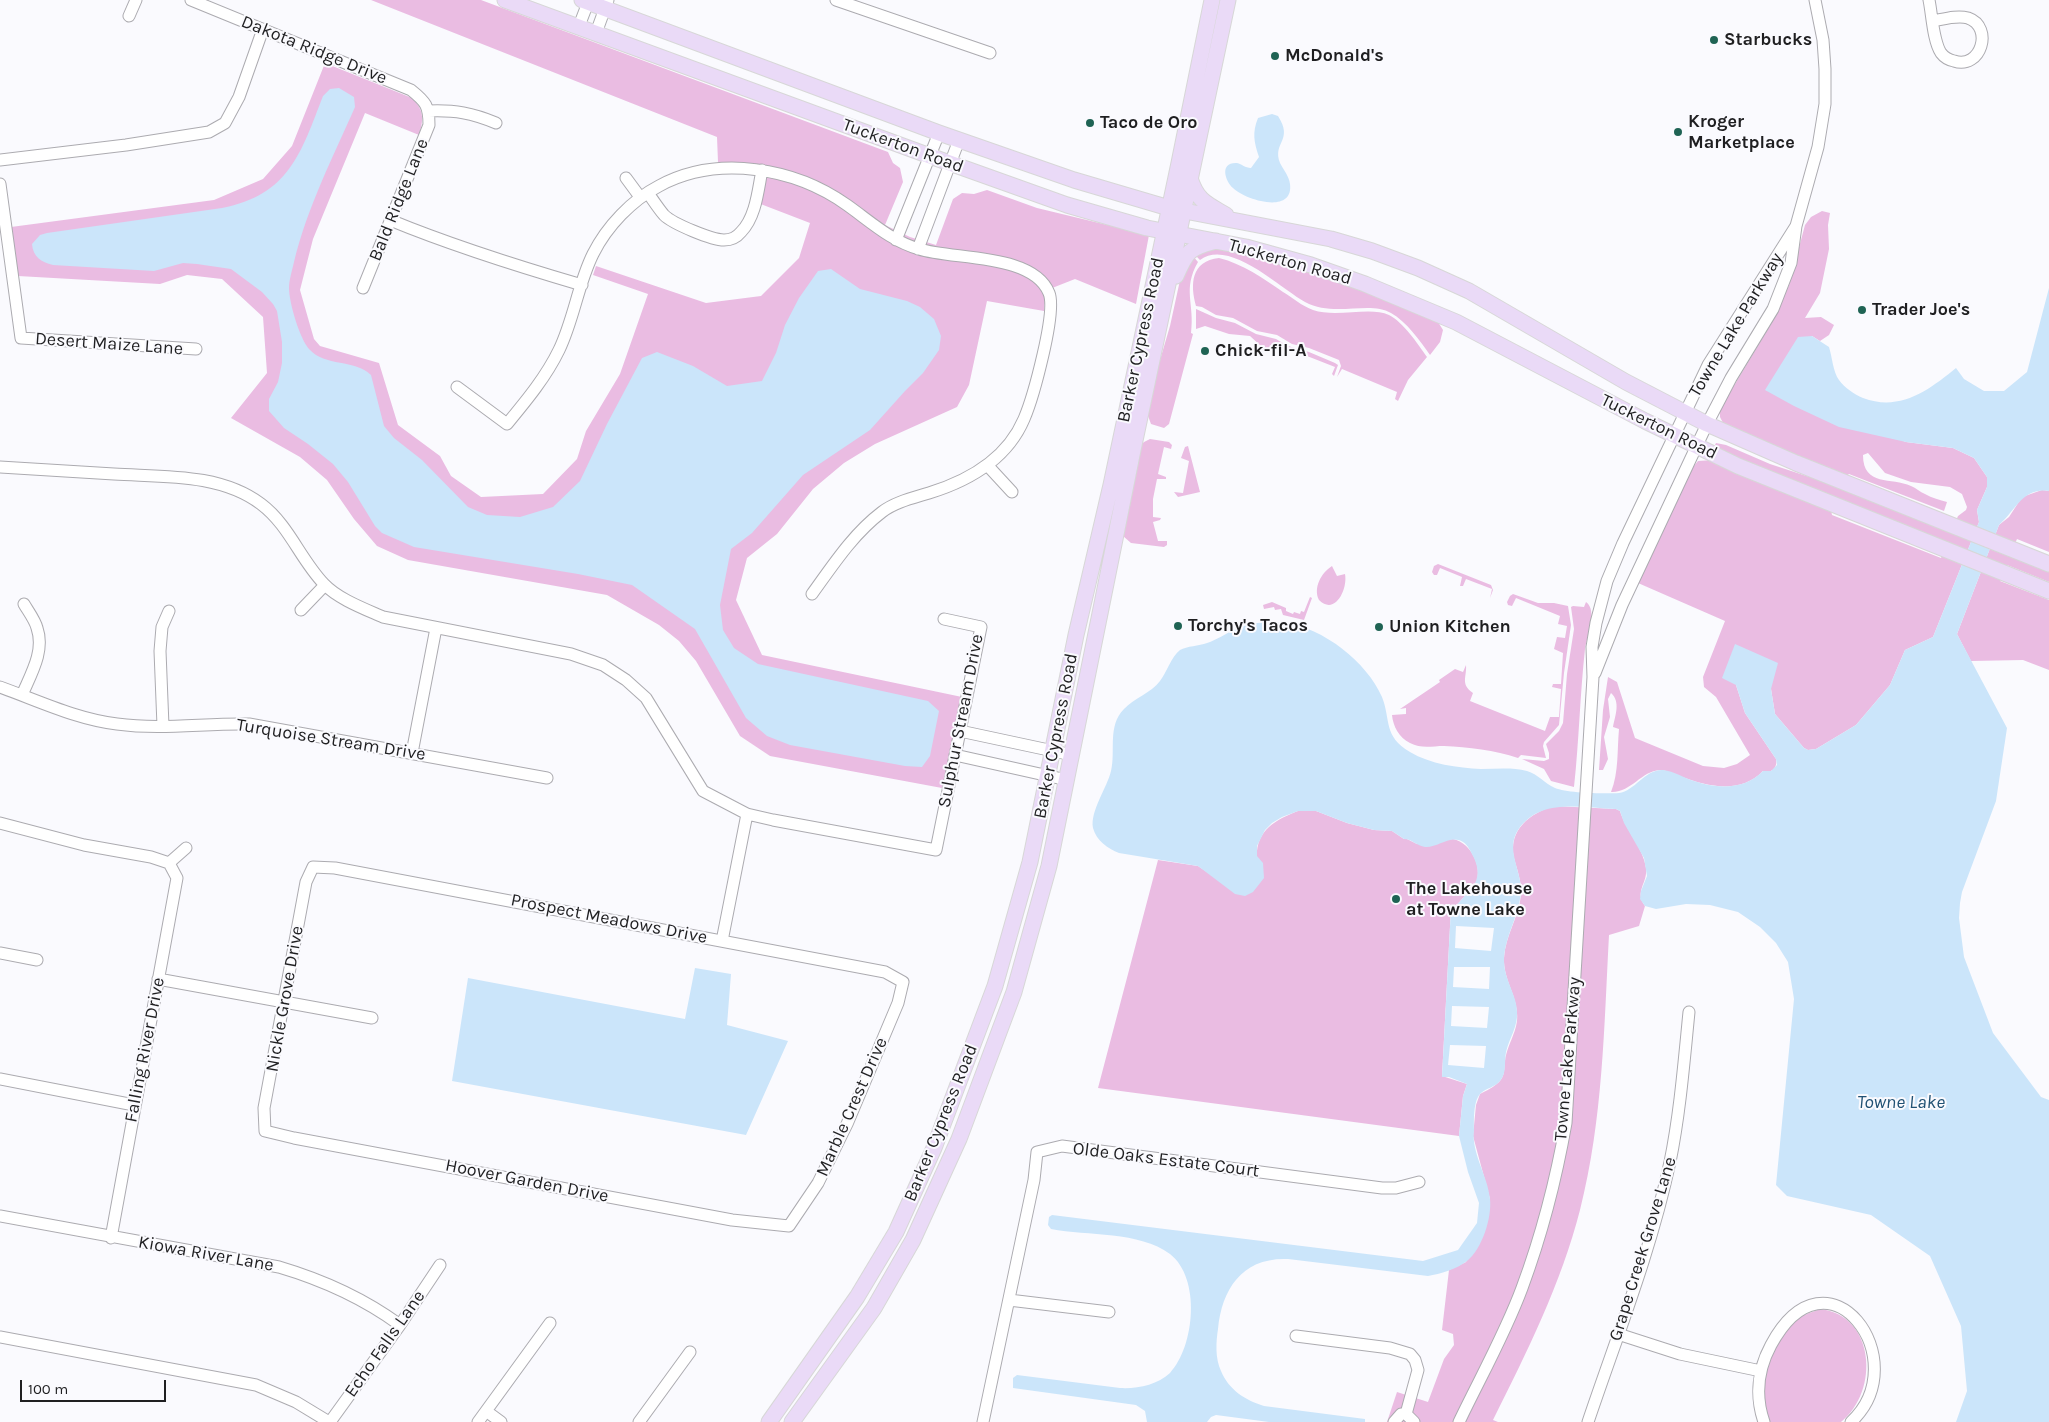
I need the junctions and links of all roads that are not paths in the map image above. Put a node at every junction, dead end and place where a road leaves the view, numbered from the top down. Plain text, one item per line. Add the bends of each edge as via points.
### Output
1 (136, 0) edge
2 (191, 0) edge
3 (505, 0) edge
4 (836, 0) edge
5 (1212, 0) edge
6 (1228, 0) edge
7 (1815, 0) edge
8 (1929, 0) edge
9 (586, 1) edge
10 (606, 4) edge
11 (129, 16) dead end
12 (1933, 21) junction
13 (579, 26) junction
14 (263, 29) junction
15 (596, 33) junction
16 (990, 53) dead end
17 (429, 111) junction
18 (496, 124) dead end
19 (939, 133) junction
20 (959, 140) junction
21 (930, 156) junction
22 (0, 160) edge
23 (951, 164) junction
24 (762, 170) junction
25 (626, 178) dead end
26 (1190, 178) junction
27 (920, 183) junction
28 (0, 184) edge
29 (940, 191) junction
30 (644, 195) junction
31 (910, 208) junction
32 (1176, 209) junction
33 (929, 216) junction
34 (390, 220) junction
35 (1236, 221) junction
36 (1796, 226) junction
37 (1171, 232) junction
38 (4, 238) edge
39 (1218, 241) junction
40 (901, 242) junction
41 (918, 249) junction
42 (5, 261) edge
43 (582, 285) junction
44 (363, 288) dead end
45 (1164, 302) junction
46 (196, 349) dead end
47 (457, 387) dead end
48 (1684, 413) junction
49 (1707, 424) junction
50 (1674, 435) junction
51 (1697, 446) junction
52 (1117, 458) junction
53 (988, 466) junction
54 (0, 467) edge
55 (1012, 492) dead end
56 (1114, 544) junction
57 (2049, 564) edge
58 (325, 585) junction
59 (2049, 591) edge
60 (812, 594) dead end
61 (1602, 598) junction
62 (24, 604) dead end
63 (1622, 605) junction
64 (301, 610) dead end
65 (169, 611) dead end
66 (944, 619) dead end
67 (436, 628) junction
68 (1593, 677) junction
69 (0, 687) edge
70 (22, 695) junction
71 (163, 726) junction
72 (960, 731) junction
73 (1053, 751) junction
74 (412, 754) junction
75 (955, 755) junction
76 (1072, 755) junction
77 (1048, 776) junction
78 (547, 778) dead end
79 (1067, 780) junction
80 (747, 814) junction
81 (0, 823) edge
82 (186, 848) dead end
83 (169, 863) junction
84 (313, 867) joint
85 (722, 941) junction
86 (0, 953) edge
87 (37, 960) dead end
88 (158, 979) junction
89 (903, 982) joint
90 (284, 1002) junction
91 (1689, 1012) dead end
92 (372, 1018) dead end
93 (0, 1079) edge
94 (134, 1105) junction
95 (265, 1131) joint
96 (934, 1148) junction
97 (951, 1157) junction
98 (1419, 1182) dead end
99 (0, 1216) edge
100 (789, 1226) joint
101 (111, 1238) junction
102 (440, 1266) dead end
103 (1009, 1300) junction
104 (1109, 1312) dead end
105 (550, 1323) dead end
106 (400, 1325) junction
107 (1618, 1334) junction
108 (1296, 1336) dead end
109 (0, 1337) edge
110 (690, 1352) dead end
111 (1761, 1371) junction
112 (793, 1388) junction
113 (809, 1399) junction
114 (486, 1411) junction
115 (1410, 1418) edge
116 (330, 1422) edge
117 (478, 1422) edge
118 (502, 1422) edge
119 (639, 1422) edge
120 (769, 1422) edge
121 (792, 1422) edge
122 (983, 1422) edge
123 (1394, 1422) edge
124 (1459, 1422) edge
125 (1588, 1422) edge
126 (1764, 1422) edge
127 (1851, 1422) edge

1 - 11 street
2 - 14 street, Dakota Ridge Drive
3 - 13 main road, Tuckerton Road
4 - 16 street
5 - 32 main road, Barker Cypress Road
6 - 26 main road, Barker Cypress Road
7 - 36 street, Towne Lake Parkway via 1826,69 1825,104 1818,147
8 - 12 street
9 - 10 main road, Tuckerton Road
9 - 13 street
10 - 15 street
10 - 19 main road, Tuckerton Road
12 - 12 street via 1937,44 1948,59 1966,62 1981,50 1981,32 1977,24 1968,18
13 - 15 main road, Tuckerton Road
14 - 17 street, Dakota Ridge Drive via 411,90 424,100
14 - 22 street via 234,106 225,123 209,132
15 - 21 main road, Tuckerton Road
17 - 18 street via 475,114
17 - 34 street, Bald Ridge Lane via 429,125
19 - 20 main road, Tuckerton Road
19 - 21 street
20 - 23 street
20 - 32 main road, Tuckerton Road via 1074,180
21 - 23 main road, Tuckerton Road
21 - 27 street
23 - 29 street
23 - 37 main road, Tuckerton Road via 1067,205
24 - 30 street via 709,170 675,179
24 - 30 street via 751,216 743,231 734,238 721,240 680,226
24 - 40 street via 827,193
25 - 30 street
26 - 32 main road, Barker Cypress Road
26 - 35 main road via 1199,198
27 - 29 street
27 - 31 street
28 - 38 street
29 - 33 street
30 - 43 street via 621,215 605,235 593,254
31 - 33 street
31 - 40 street
32 - 35 main road, Tuckerton Road
32 - 37 main road, Barker Cypress Road
33 - 41 street
34 - 43 street via 493,259
34 - 44 street, Bald Ridge Lane
35 - 48 main road, Tuckerton Road via 1331,239 1418,268 1478,296
36 - 48 street, Towne Lake Parkway via 1708,366
36 - 49 street, Towne Lake Parkway via 1791,263 1773,309
37 - 39 main road, Tuckerton Road
37 - 45 main road, Barker Cypress Road
37 - 52 main road, Barker Cypress Road
38 - 42 street
39 - 45 main road via 1202,245 1185,256
39 - 50 main road, Tuckerton Road via 1311,265 1414,304 1456,322
40 - 41 street
41 - 53 street via 998,260 1040,280 1049,292 1052,307 1032,398 1023,423
42 - 46 street, Desert Maize Lane via 21,338
43 - 47 street via 558,352 507,424
45 - 56 main road, Barker Cypress Road
48 - 49 main road, Tuckerton Road
48 - 50 street, Towne Lake Parkway
49 - 51 street, Towne Lake Parkway
49 - 57 main road, Tuckerton Road
50 - 51 main road, Tuckerton Road
50 - 61 street, Towne Lake Parkway via 1623,543
51 - 59 main road, Tuckerton Road via 1738,466
51 - 63 street, Towne Lake Parkway
52 - 56 main road via 1116,494 1107,540
52 - 73 main road, Barker Cypress Road
53 - 55 street
53 - 60 street via 951,485 882,511 849,543
54 - 58 street via 189,479 240,491 261,504 280,522
56 - 76 main road, Barker Cypress Road
58 - 64 street
58 - 67 street via 355,605 383,617
61 - 63 street
61 - 68 street, Towne Lake Parkway via 1592,647
62 - 70 street via 37,627 40,645
63 - 68 street, Towne Lake Parkway
65 - 71 street via 162,627 160,651
66 - 72 street, Sulphur Stream Drive via 981,627
67 - 74 street
67 - 80 street via 571,654 603,664 646,698 704,791
68 - 124 street, Towne Lake Parkway via 1567,1112 1540,1238 1521,1290
69 - 70 street, Turquoise Stream Drive
70 - 71 street, Turquoise Stream Drive via 83,717 118,724
71 - 74 street, Turquoise Stream Drive via 248,724
72 - 73 street
72 - 75 street, Sulphur Stream Drive
73 - 76 street
73 - 77 main road, Barker Cypress Road
74 - 78 street, Turquoise Stream Drive
75 - 77 street
75 - 80 street, Sulphur Stream Drive via 936,850
76 - 79 main road, Barker Cypress Road
77 - 79 street
77 - 96 main road, Barker Cypress Road via 1030,862 995,986
79 - 97 main road, Barker Cypress Road via 1049,866 1014,992
80 - 85 street
81 - 83 street
82 - 83 street
83 - 88 street, Falling River Drive via 177,878
84 - 85 street, Prospect Meadows Drive via 335,868
84 - 90 street, Nickle Grove Drive via 306,882
85 - 89 street, Prospect Meadows Drive via 884,972
86 - 87 street
88 - 90 street
88 - 94 street, Falling River Drive
89 - 100 street, Marble Crest Drive via 898,1003 848,1124 818,1183
90 - 92 street
90 - 95 street, Nickle Grove Drive via 264,1108
91 - 107 street, Grape Creek Grove Lane via 1670,1162 1647,1247
93 - 94 street
94 - 101 street, Falling River Drive
95 - 100 street, Hoover Garden Drive via 722,1218
96 - 97 main road
96 - 112 main road, Barker Cypress Road via 896,1232 857,1297
97 - 113 main road, Barker Cypress Road via 913,1240 879,1299
98 - 103 street, Olde Oaks Estate Court via 1382,1188 1062,1146 1037,1152
99 - 101 street, Kiowa River Lane
101 - 106 street, Kiowa River Lane via 279,1266 348,1293
102 - 106 street, Echo Falls Lane
103 - 104 street
103 - 122 street, Olde Oaks Estate Court
105 - 114 street
106 - 116 street, Echo Falls Lane
107 - 111 street via 1680,1354
107 - 125 street, Grape Creek Grove Lane
108 - 115 street via 1396,1349 1410,1354 1418,1370
109 - 116 street via 256,1385 296,1402
110 - 119 street
111 - 126 street via 1758,1391
111 - 127 street via 1777,1334 1799,1311 1818,1302 1828,1302 1842,1309 1863,1329 1872,1350 1875,1371 1863,1408
112 - 113 main road
112 - 120 main road, Barker Cypress Road
113 - 121 main road, Barker Cypress Road
114 - 117 street
114 - 118 street
115 - 123 street via 1401,1414

